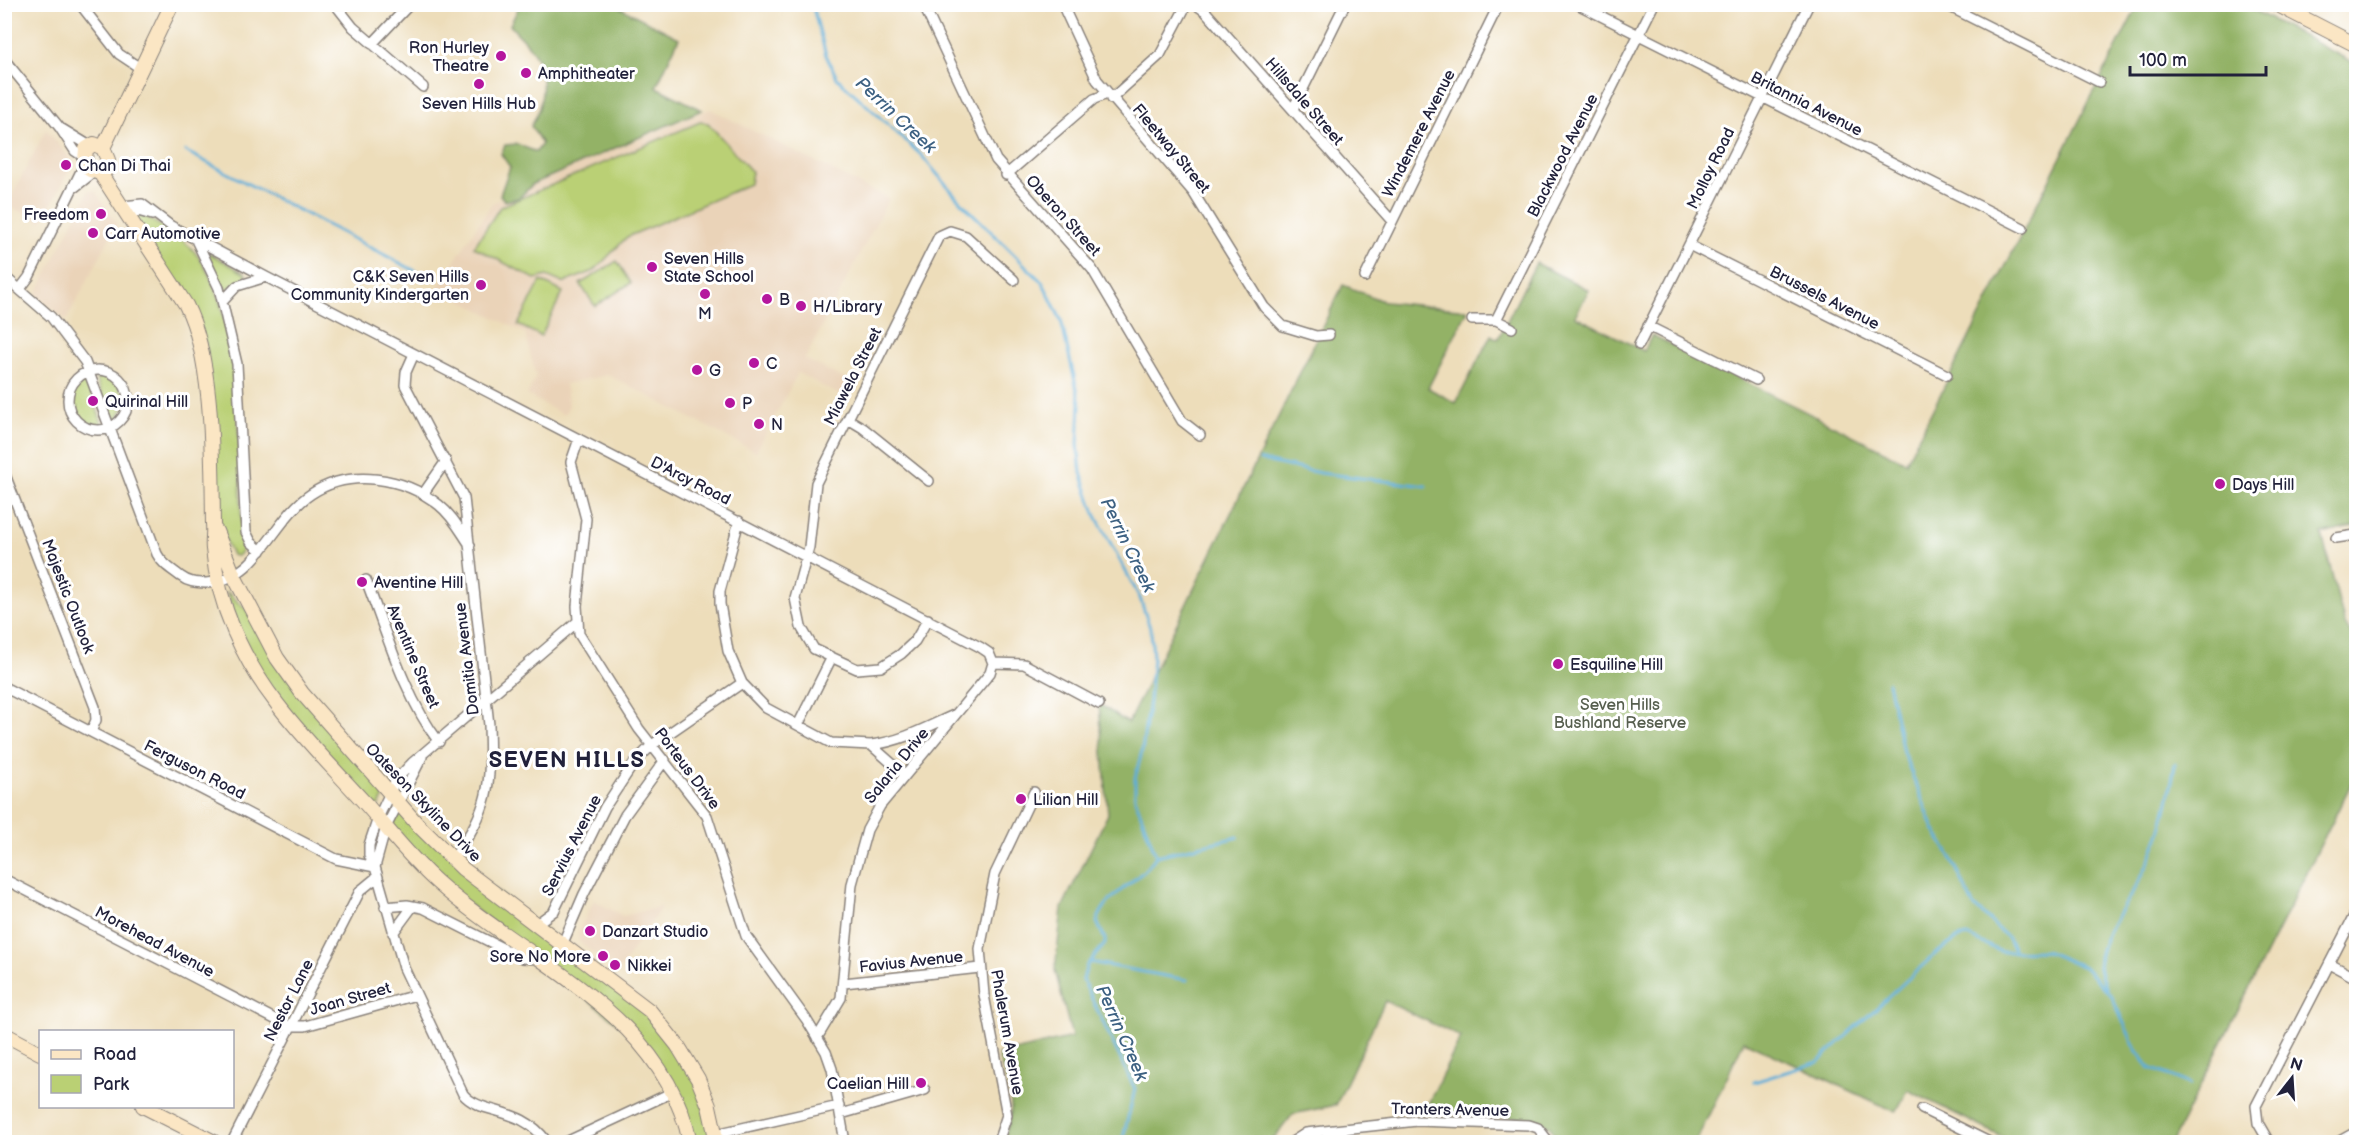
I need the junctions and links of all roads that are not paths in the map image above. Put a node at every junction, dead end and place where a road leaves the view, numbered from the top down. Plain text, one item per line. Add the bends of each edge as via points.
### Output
1 (80, 4) edge
2 (172, 4) edge
3 (335, 4) edge
4 (410, 4) edge
5 (923, 4) edge
6 (1062, 4) edge
7 (1187, 4) edge
8 (1195, 4) edge
9 (1345, 4) edge
10 (1499, 4) edge
11 (1577, 4) edge
12 (1654, 4) edge
13 (1809, 4) edge
14 (1944, 4) edge
15 (2276, 4) edge
16 (1638, 36) junction
17 (372, 44) junction
18 (2356, 45) edge
19 (4, 59) edge
20 (140, 68) junction
21 (2099, 82) dead end
22 (423, 87) dead end
23 (1109, 96) junction
24 (1761, 98) junction
25 (1293, 109) junction
26 (95, 159) junction
27 (1006, 175) junction
28 (126, 211) junction
29 (1391, 220) junction
30 (2023, 228) dead end
31 (196, 240) junction
32 (1689, 245) junction
33 (4, 276) edge
34 (266, 277) junction
35 (1365, 277) dead end
36 (1014, 280) dead end
37 (20, 289) junction
38 (223, 301) junction
39 (1472, 320) dead end
40 (1496, 320) junction
41 (1648, 326) junction
42 (1512, 328) dead end
43 (1329, 335) dead end
44 (1639, 345) dead end
45 (414, 354) junction
46 (89, 371) junction
47 (1947, 375) dead end
48 (1756, 380) dead end
49 (848, 419) junction
50 (109, 428) junction
51 (1200, 435) dead end
52 (579, 439) junction
53 (446, 461) junction
54 (4, 472) edge
55 (929, 481) dead end
56 (423, 494) junction
57 (739, 521) junction
58 (214, 526) junction
59 (2356, 536) edge
60 (2336, 538) dead end
61 (470, 545) junction
62 (261, 551) junction
63 (807, 556) junction
64 (234, 576) junction
65 (366, 580) dead end
66 (218, 582) junction
67 (928, 619) junction
68 (576, 623) junction
69 (831, 659) junction
70 (993, 663) junction
71 (742, 683) junction
72 (4, 687) edge
73 (485, 699) junction
74 (1099, 704) dead end
75 (957, 713) junction
76 (798, 725) junction
77 (91, 732) junction
78 (439, 742) junction
79 (652, 745) junction
80 (871, 745) junction
81 (665, 760) junction
82 (905, 775) junction
83 (1034, 792) dead end
84 (394, 797) junction
85 (382, 822) junction
86 (453, 859) junction
87 (376, 872) junction
88 (4, 879) edge
89 (413, 906) junction
90 (385, 907) junction
91 (2356, 912) edge
92 (535, 925) junction
93 (393, 933) junction
94 (562, 945) junction
95 (539, 959) junction
96 (2330, 964) junction
97 (980, 968) junction
98 (2356, 978) edge
99 (844, 983) junction
100 (416, 995) junction
101 (292, 1027) junction
102 (4, 1034) edge
103 (817, 1038) junction
104 (39, 1052) edge
105 (925, 1090) dead end
106 (673, 1092) junction
107 (145, 1108) edge
108 (1922, 1109) dead end
109 (840, 1110) junction
110 (2356, 1132) edge
111 (716, 1138) edge
112 (214, 1143) edge
113 (232, 1143) edge
114 (547, 1143) edge
115 (566, 1143) edge
116 (690, 1143) edge
117 (845, 1143) edge
118 (998, 1143) edge
119 (1292, 1143) edge
120 (1549, 1143) edge
121 (1989, 1143) edge
122 (2269, 1143) edge
123 (2338, 1143) edge

1 - 20 street via 119,54
2 - 20 main road
3 - 17 street
4 - 17 street
5 - 27 street, Oberon Street via 990,149
6 - 23 street, Fleetway Street via 1091,69
7 - 23 street via 1161,54
8 - 25 street, Hillsdale Street
9 - 25 street
10 - 29 street, Windemere Avenue
11 - 16 street, Britannia Avenue
12 - 16 street, Blackwood Avenue
13 - 24 street, Molloy Road
14 - 21 street
15 - 18 main road
16 - 24 street, Britannia Avenue
16 - 40 street, Blackwood Avenue
17 - 22 street
19 - 26 street via 75,151
20 - 26 main road
23 - 27 street via 1094,99
23 - 43 street, Fleetway Street via 1193,192 1273,319 1316,336
24 - 30 street, Britannia Avenue
24 - 32 street, Molloy Road
25 - 29 street, Hillsdale Street
26 - 28 main road, Oateson Skyline Drive
26 - 37 street via 76,177 75,187
27 - 51 street, Oberon Street via 1092,269 1182,421
28 - 31 street, D'Arcy Road via 154,216
28 - 58 main road, Oateson Skyline Drive via 195,325 208,403
29 - 35 street, Windemere Avenue
31 - 34 street, D'Arcy Road
31 - 38 street
32 - 41 street, Molloy Road
32 - 47 street, Brussels Avenue
33 - 37 street
34 - 38 street via 237,286
34 - 45 street, D'Arcy Road
36 - 49 street, Miawela Street via 966,236 957,231 943,232
37 - 46 street via 57,323
38 - 62 street via 237,364 246,532
39 - 40 street
40 - 42 street
41 - 44 street, Molloy Road
41 - 48 street
45 - 52 street, D'Arcy Road
45 - 53 street, Domitia Avenue via 405,385
46 - 50 street
46 - 50 street via 102,370 114,375 127,390 127,410
46 - 50 street via 73,384 68,396 70,410 77,422 88,429
49 - 55 street
49 - 63 street, Miawela Street via 816,483
50 - 66 street via 160,558 188,581
52 - 57 street, D'Arcy Road
52 - 68 street, Porteus Drive via 570,462 586,519
53 - 56 street
53 - 61 street, Domitia Avenue via 464,498
54 - 77 street, Majestic Outlook via 95,707 96,720
56 - 61 street via 452,518
56 - 62 street via 396,482 363,478 320,489 281,523
57 - 63 street, D'Arcy Road
57 - 71 street via 720,604 728,651
58 - 64 main road, Oateson Skyline Drive
58 - 66 main road, Oateson Skyline Drive
59 - 60 street
61 - 73 street, Domitia Avenue
62 - 64 street
63 - 67 street, D'Arcy Road
63 - 69 street, Miawela Street via 795,598 801,627 814,649
64 - 66 street
64 - 84 main road, Oateson Skyline Drive via 282,667
65 - 78 street, Aventine Street via 409,687
66 - 85 main road, Oateson Skyline Drive via 238,639 262,683
67 - 69 street via 915,641 881,667 857,669
67 - 70 street, D'Arcy Road via 981,646
68 - 73 street
68 - 79 street, Porteus Drive via 585,646
69 - 76 street
70 - 74 street via 1024,664
70 - 75 street, Salaria Drive via 990,673
71 - 76 street via 766,708
71 - 79 street, Servius Avenue
72 - 77 street, Ferguson Road
73 - 78 street
73 - 86 street, Domitia Avenue via 490,763 486,802 480,819
75 - 80 street via 911,736
75 - 82 street, Salaria Drive
76 - 80 street via 837,745
77 - 87 street, Ferguson Road via 336,860
78 - 84 street via 400,776
79 - 81 street, Porteus Drive
79 - 92 street, Servius Avenue via 634,763 605,807 552,915
80 - 82 street
81 - 94 street, Servius Avenue via 625,815
81 - 103 street, Porteus Drive via 700,804 712,827 746,936
82 - 99 street, Salaria Drive via 867,830 852,884
83 - 97 street, Phalerum Avenue via 995,874 984,920
84 - 85 street
84 - 86 main road, Oateson Skyline Drive
85 - 87 street
85 - 95 main road, Oateson Skyline Drive via 439,884
86 - 92 main road, Oateson Skyline Drive
87 - 90 street
87 - 101 street, Nestor Lane via 360,891
88 - 101 street, Morehead Avenue
89 - 90 street, Oateson Skyline Drive
89 - 93 street
89 - 95 street, Oateson Skyline Drive via 522,958
90 - 93 street
91 - 96 street
92 - 94 main road, Oateson Skyline Drive
93 - 100 street
94 - 111 main road, Oateson Skyline Drive via 644,1006 669,1034 701,1086
95 - 106 main road, Oateson Skyline Drive via 625,1027 655,1061
96 - 98 street
96 - 122 street via 2256,1106 2258,1123
97 - 99 street, Favius Avenue
97 - 118 street, Phalerum Avenue via 1007,1115
99 - 103 street, Salaria Drive via 841,998
100 - 101 street, Joan Street
100 - 114 street via 466,1098 522,1119
101 - 113 street, Nestor Lane
102 - 104 main road
103 - 109 street, Porteus Drive via 832,1069
105 - 109 street
106 - 115 street
106 - 116 main road, Oateson Skyline Drive
107 - 112 main road
108 - 121 street
109 - 111 street
109 - 117 street, Porteus Drive
110 - 123 street
119 - 120 street, Tranters Avenue via 1306,1134 1417,1121 1538,1128

